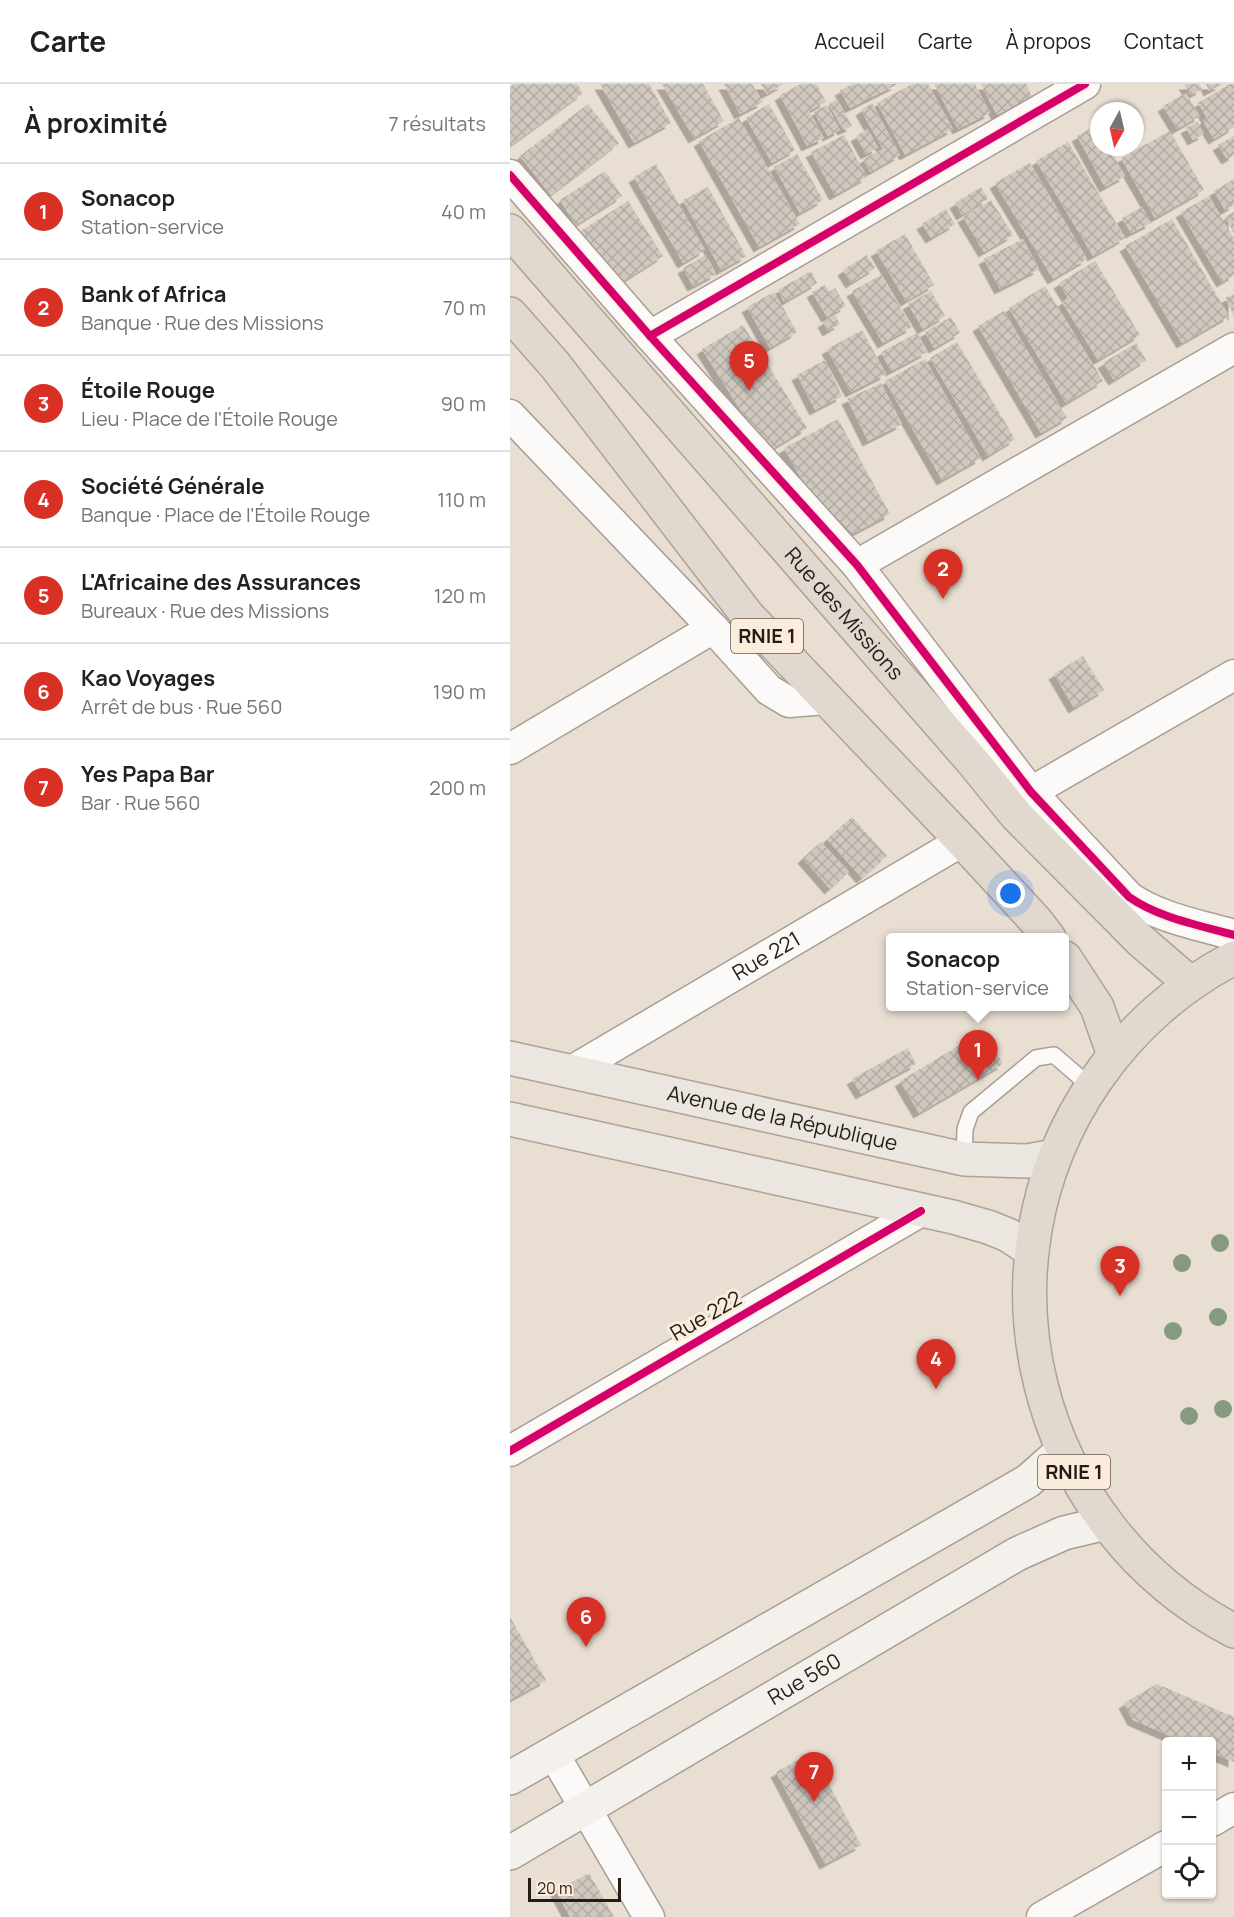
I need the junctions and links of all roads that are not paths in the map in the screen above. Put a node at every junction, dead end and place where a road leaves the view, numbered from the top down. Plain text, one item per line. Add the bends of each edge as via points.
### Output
1 (1084, 84) edge
2 (510, 175) edge
3 (510, 231) edge
4 (510, 314) edge
5 (650, 336) junction
6 (1234, 348) edge
7 (510, 415) edge
8 (857, 566) junction
9 (713, 628) junction
10 (1234, 675) edge
11 (825, 699) junction
12 (510, 749) edge
13 (1031, 792) junction
14 (962, 841) junction
15 (1045, 933) edge
16 (1234, 935) edge
17 (1234, 958) edge
18 (1069, 964) edge
19 (1191, 984) junction
20 (1114, 1055) junction
21 (510, 1058) edge
22 (570, 1072) junction
23 (1091, 1087) junction
24 (510, 1119) edge
25 (1055, 1156) junction
26 (964, 1159) junction
27 (921, 1211) junction
28 (1032, 1251) junction
29 (1063, 1450) junction
30 (510, 1452) edge
31 (1106, 1523) junction
32 (1234, 1631) edge
33 (553, 1753) junction
34 (510, 1778) edge
35 (1234, 1808) edge
36 (586, 1810) junction
37 (1216, 1819) edge
38 (1162, 1849) edge
39 (510, 1853) edge
40 (649, 1917) edge
41 (1042, 1917) edge

1 - 5 street
2 - 5 street
3 - 19 highway, Rue des Missions via 1016,815 1141,941
4 - 11 highway, RNIE 1 via 555,365 748,616
5 - 8 street
6 - 8 street
7 - 9 street
8 - 13 street
9 - 11 street via 779,697 789,702
9 - 12 street
10 - 13 street
11 - 14 highway, RNIE 1
13 - 16 street via 1129,897 1144,908
14 - 15 highway, RNIE 1
14 - 22 street, Rue 221
17 - 19 highway, RNIE 1
18 - 20 highway via 1097,1007
19 - 20 highway, RNIE 1 via 1158,1010
20 - 23 highway, RNIE 1
21 - 22 main road, Avenue de la République
22 - 26 main road, Avenue de la République
23 - 25 highway, RNIE 1
23 - 26 lane via 1054,1055 1036,1058 971,1112 965,1129
24 - 27 main road
25 - 26 main road, Avenue de la République via 1028,1161
25 - 28 highway, RNIE 1
27 - 28 main road via 988,1227
27 - 30 street, Rue 222
28 - 29 highway, RNIE 1 via 1029,1298 1034,1352 1046,1406
29 - 31 highway, RNIE 1
29 - 33 main road via 1028,1481
31 - 32 highway, RNIE 1 via 1166,1585
31 - 36 main road, Rue 560 via 1064,1533 1017,1554
33 - 34 main road
33 - 36 street
35 - 37 street
36 - 39 main road, Rue 560
36 - 40 street
38 - 41 street

